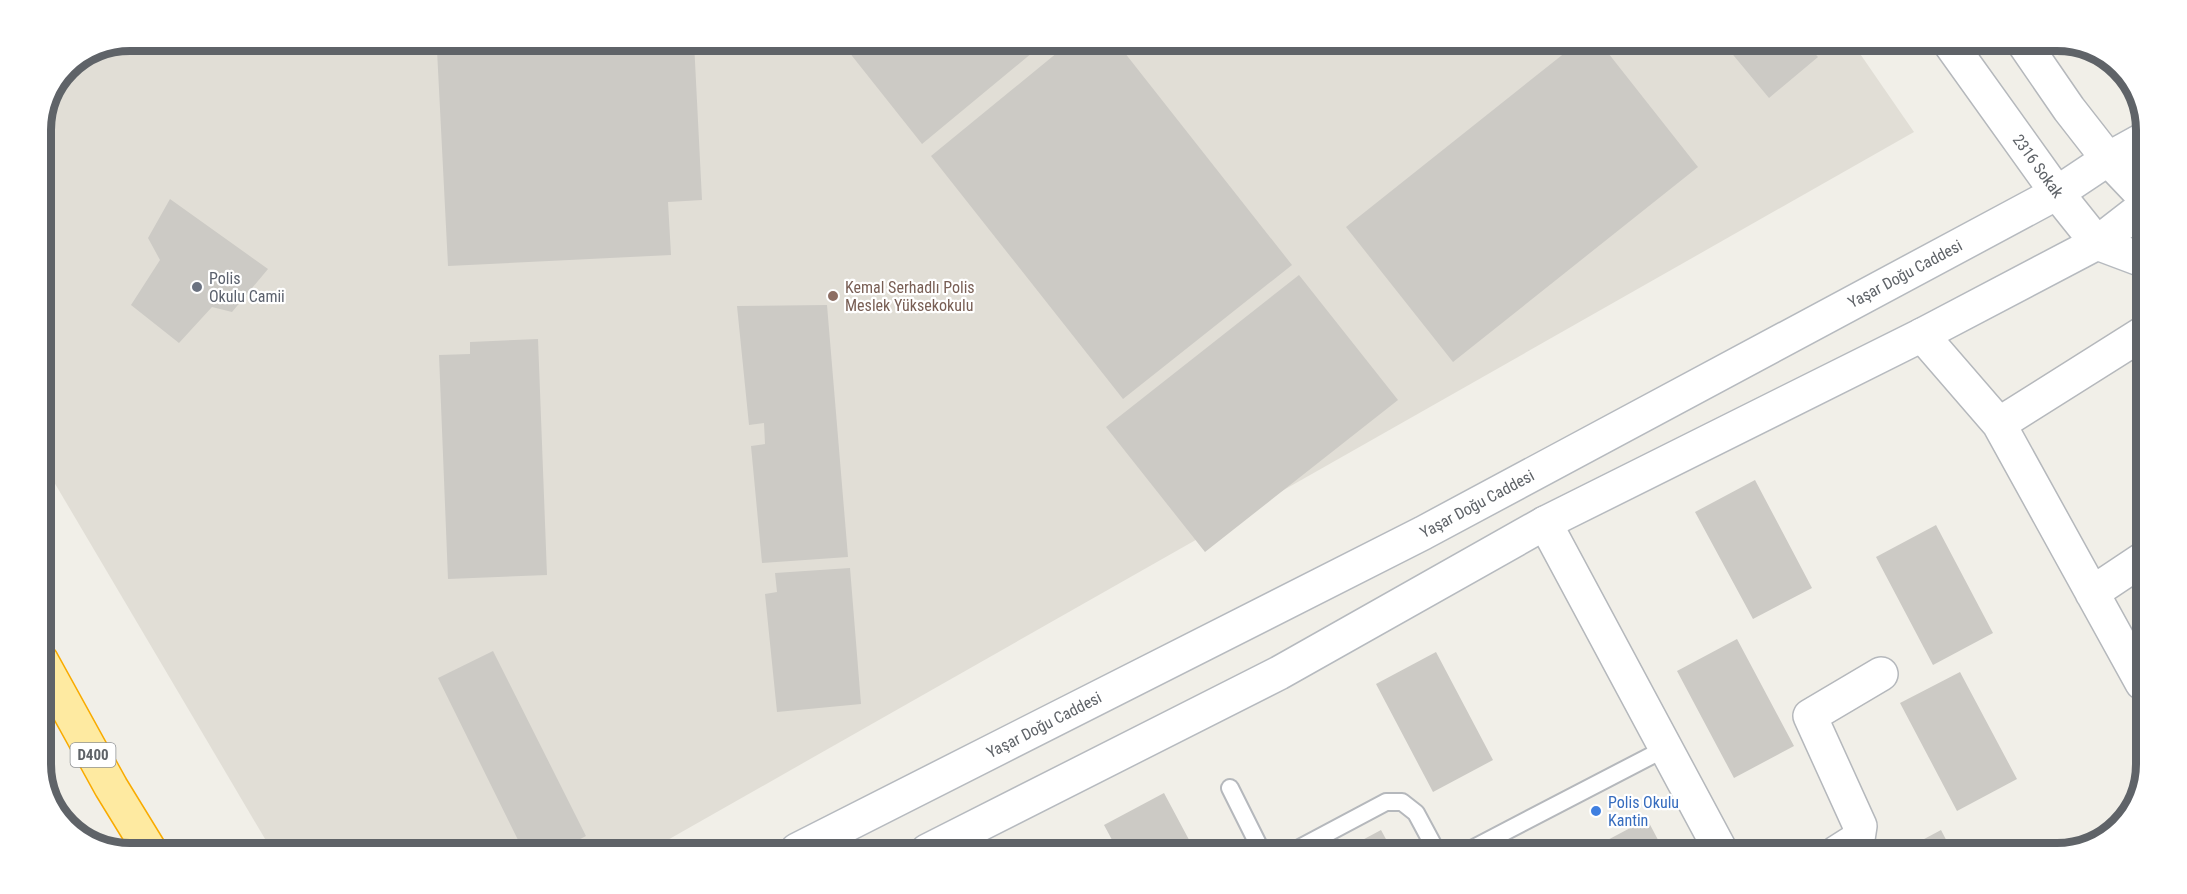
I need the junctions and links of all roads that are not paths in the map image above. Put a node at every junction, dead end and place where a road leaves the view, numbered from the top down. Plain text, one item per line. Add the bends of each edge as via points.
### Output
1 (1955, 51) edge
2 (2029, 51) edge
3 (2136, 144) edge
4 (2108, 159) junction
5 (2136, 188) edge
6 (2057, 193) junction
7 (2136, 213) edge
8 (2097, 243) junction
9 (2136, 258) edge
10 (1922, 336) junction
11 (2136, 338) edge
12 (1999, 424) junction
13 (1545, 523) junction
14 (2136, 564) edge
15 (2092, 594) junction
16 (2136, 672) edge
17 (1881, 674) dead end
18 (51, 678) edge
19 (1666, 748) junction
20 (1230, 788) dead end
21 (145, 843) edge
22 (811, 843) edge
23 (943, 843) edge
24 (1258, 843) edge
25 (1309, 843) edge
26 (1432, 843) edge
27 (1483, 843) edge
28 (1717, 843) edge
29 (1852, 843) edge

1 - 6 main road, 2316 Sokak
2 - 4 main road
3 - 4 main road, Yaşar Doğu Caddesi
4 - 5 main road
4 - 6 main road, Yaşar Doğu Caddesi
6 - 8 main road, 2316 Sokak
6 - 22 main road, Yaşar Doğu Caddesi via 1423,533
7 - 8 main road
8 - 9 main road
8 - 10 main road
10 - 12 main road
10 - 13 main road
11 - 12 main road
12 - 15 main road
13 - 19 main road
13 - 23 main road via 1279,673
14 - 15 main road
15 - 16 main road
17 - 29 main road via 1810,716 1860,826 1858,839
18 - 21 highway, D400
19 - 27 lane
19 - 28 main road
20 - 24 lane
25 - 26 lane via 1386,802 1402,801 1416,813

